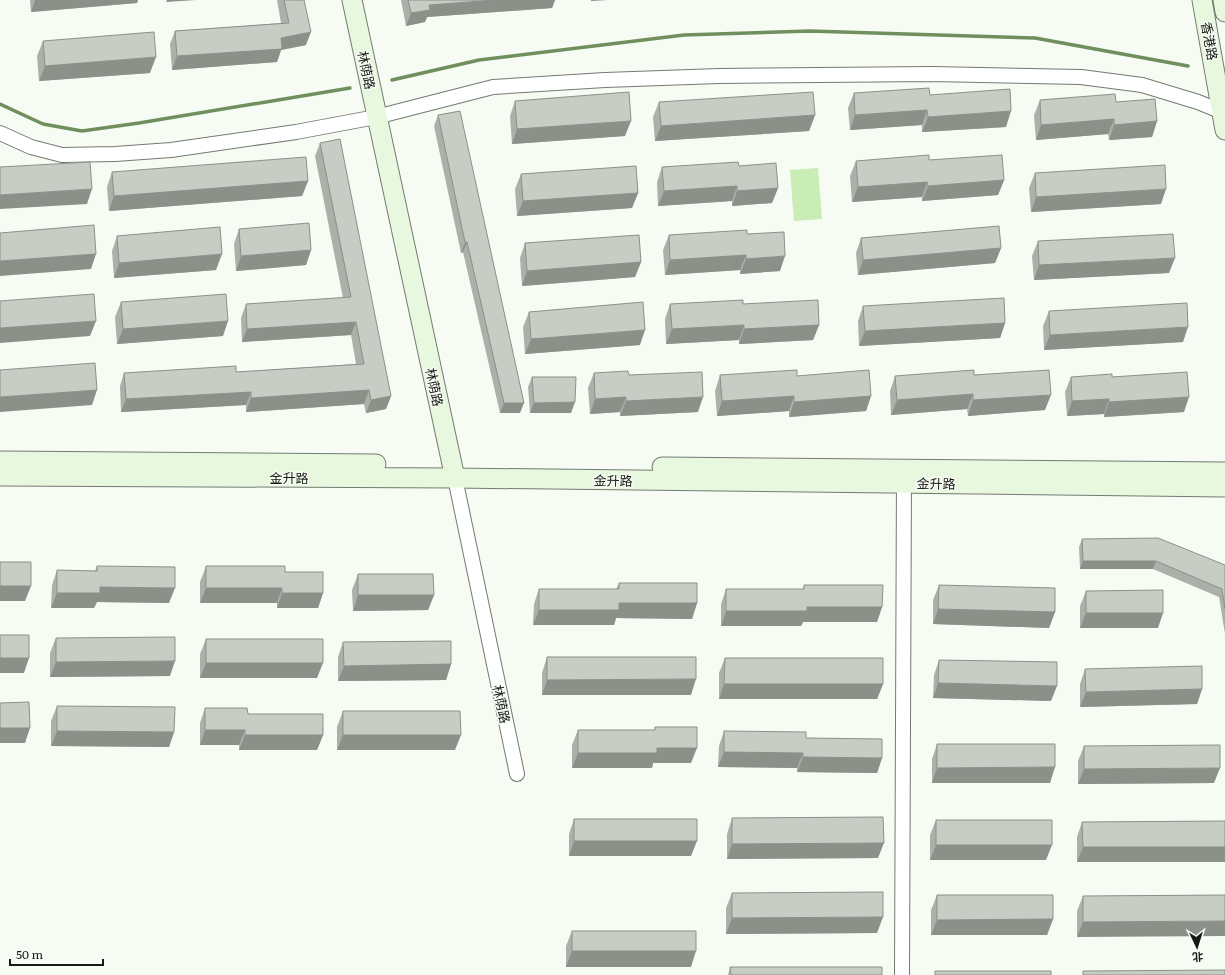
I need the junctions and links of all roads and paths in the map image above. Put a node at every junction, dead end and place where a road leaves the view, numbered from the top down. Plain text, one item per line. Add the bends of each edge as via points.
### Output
1 (352, 0) edge
2 (1202, 0) edge
3 (1223, 0) edge
4 (1225, 12) edge
5 (376, 118) junction
6 (1224, 119) edge
7 (0, 133) edge
8 (0, 461) edge
9 (454, 471) junction
10 (0, 476) edge
11 (904, 476) junction
12 (1223, 480) edge
13 (516, 774) dead end
14 (902, 975) edge

1 - 5 main road, 林荫路
2 - 6 main road, 香港路
3 - 4 main road, 香港路
5 - 6 street via 493,87 712,76 924,74 1081,77 1142,85 1191,100
5 - 7 street via 171,150 115,154 62,155 31,147
5 - 9 main road, 林荫路
8 - 9 main road, 金升路
9 - 10 main road, 金升路
9 - 11 main road, 金升路
9 - 13 street, 林荫路
11 - 12 main road, 金升路
11 - 14 street

